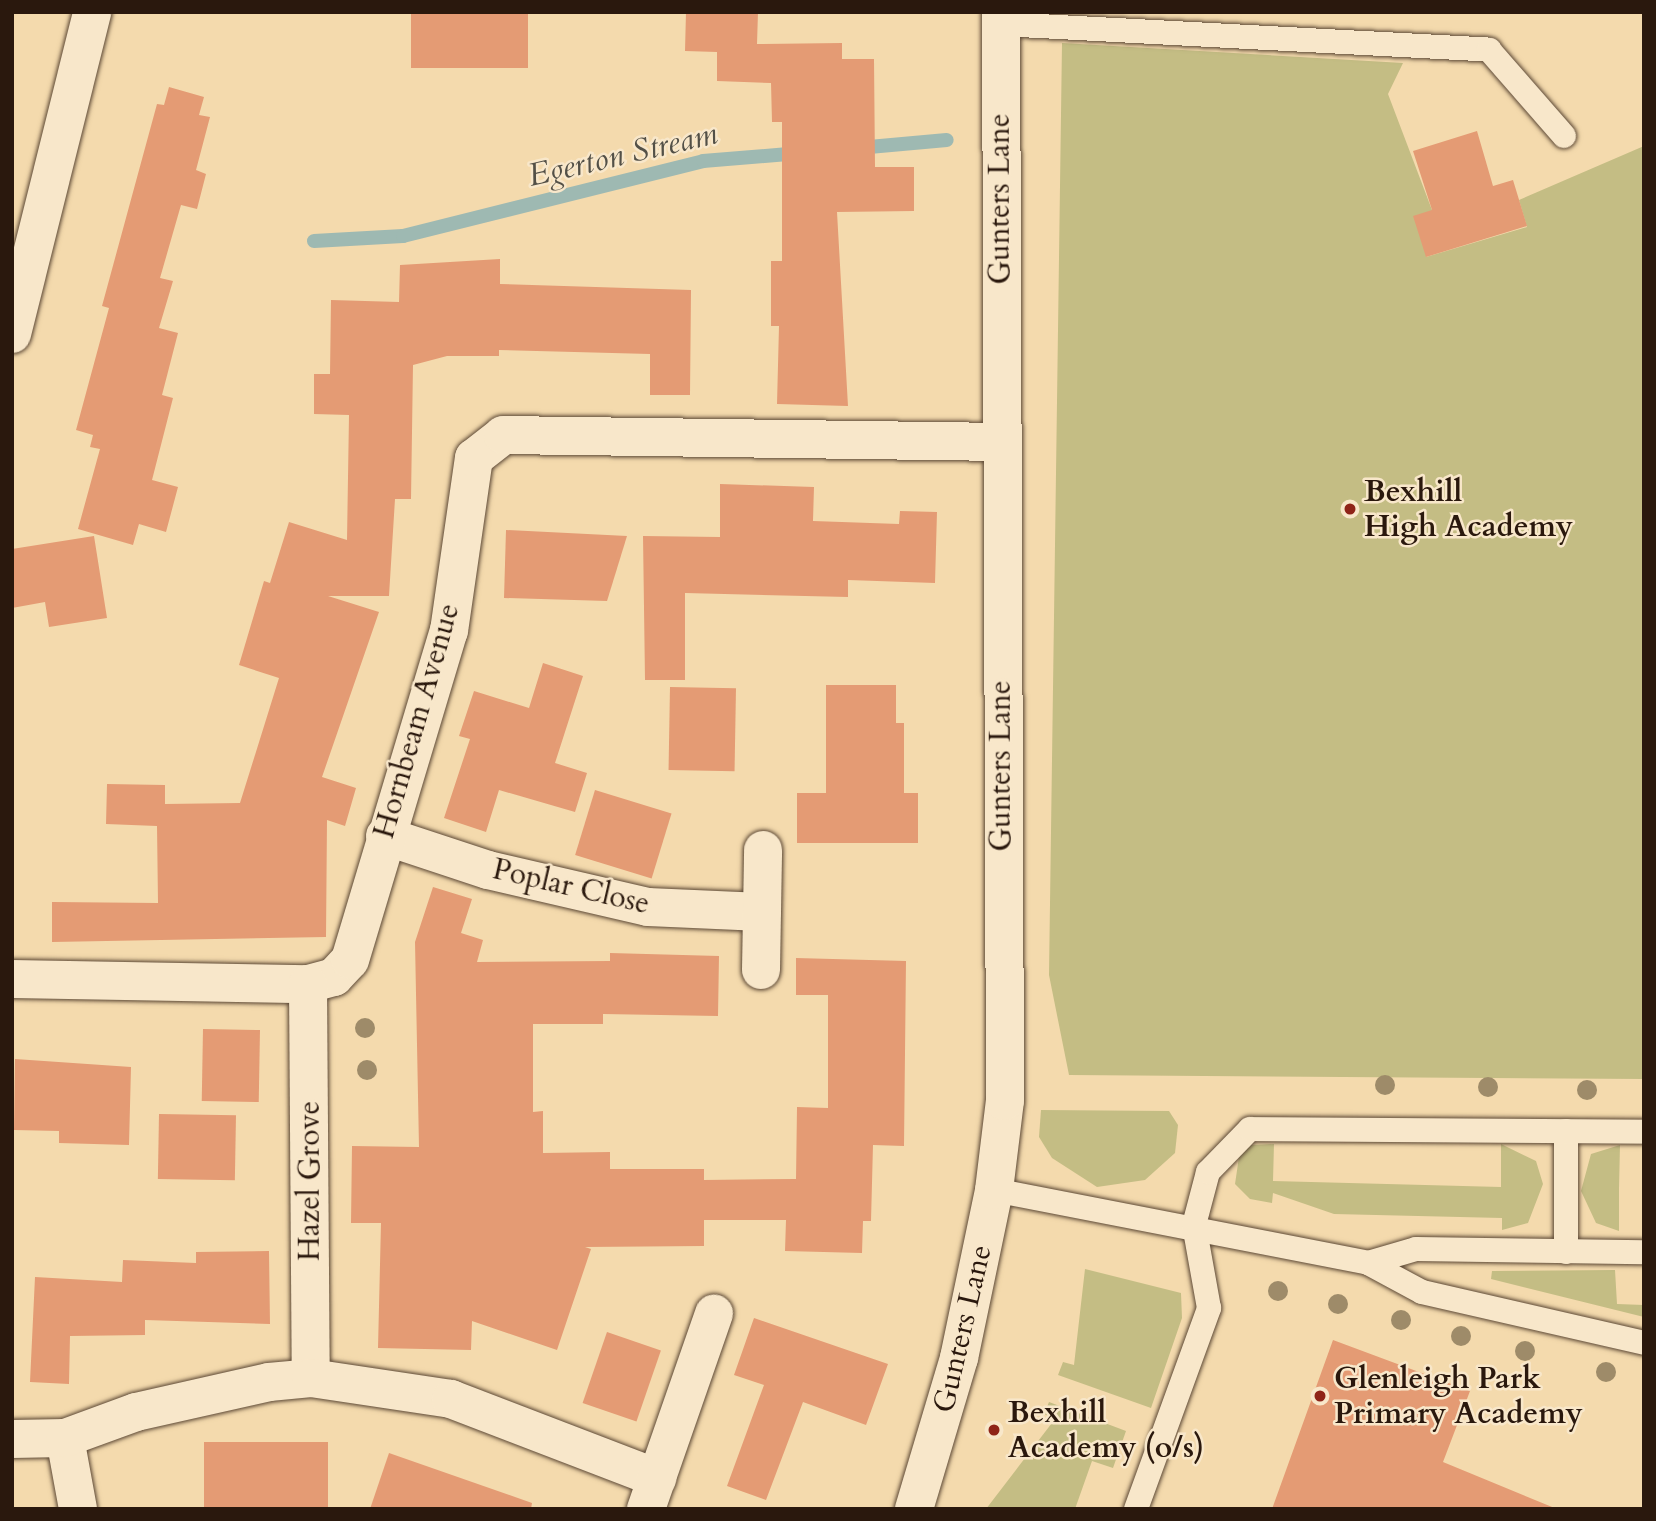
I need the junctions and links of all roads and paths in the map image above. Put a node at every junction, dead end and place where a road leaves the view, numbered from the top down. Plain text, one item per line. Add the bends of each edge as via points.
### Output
1 (92, 12) edge
2 (1001, 18) edge
3 (1564, 136) dead end
4 (12, 334) edge
5 (1000, 442) junction
6 (385, 836) junction
7 (763, 850) dead end
8 (762, 912) junction
9 (761, 970) dead end
10 (12, 979) edge
11 (308, 984) junction
12 (1566, 1131) junction
13 (1644, 1132) edge
14 (994, 1190) junction
15 (1194, 1226) junction
16 (1566, 1252) junction
17 (1644, 1252) edge
18 (1368, 1263) junction
19 (714, 1314) dead end
20 (1644, 1343) edge
21 (311, 1378) junction
22 (65, 1438) junction
23 (12, 1439) edge
24 (652, 1493) edge
25 (78, 1509) edge
26 (914, 1509) edge
27 (1136, 1509) edge

1 - 4 street
2 - 3 lane via 1489,50
2 - 5 street, Gunters Lane
5 - 6 street, Hornbeam Avenue via 503,435 474,458 449,631
5 - 14 street, Gunters Lane via 1005,1101
6 - 8 street, Poplar Close via 488,870 648,907
6 - 11 street, Hornbeam Avenue via 350,960 334,977
7 - 8 street
8 - 9 street
10 - 11 street, Hornbeam Avenue
11 - 21 street, Hazel Grove
12 - 13 lane
12 - 15 lane via 1250,1129 1208,1172
12 - 16 lane
14 - 15 lane
14 - 26 street, Gunters Lane via 959,1358
15 - 18 lane
15 - 27 lane via 1209,1308
16 - 17 lane
16 - 18 lane via 1416,1249
18 - 20 lane via 1422,1292
19 - 24 street
21 - 22 street via 269,1382 136,1412
21 - 24 street via 451,1399
22 - 23 street
22 - 25 street

